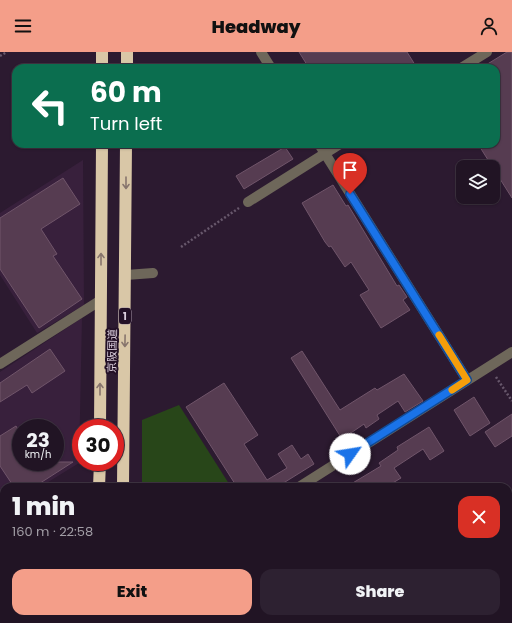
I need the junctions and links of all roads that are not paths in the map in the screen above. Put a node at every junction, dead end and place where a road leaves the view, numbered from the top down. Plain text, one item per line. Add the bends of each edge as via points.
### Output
1 (102, 52) edge
2 (127, 52) edge
3 (261, 52) edge
4 (487, 52) edge
5 (102, 64) edge
6 (127, 64) edge
7 (268, 64) edge
8 (468, 64) edge
9 (102, 148) edge
10 (126, 148) edge
11 (321, 148) edge
12 (334, 148) edge
13 (325, 154) junction
14 (248, 202) road end
15 (153, 273) dead end
16 (126, 275) junction
17 (101, 300) junction
18 (512, 352) edge
19 (0, 364) edge
20 (467, 380) junction
21 (100, 419) edge
22 (100, 471) edge
23 (100, 483) edge
24 (123, 483) edge
25 (304, 483) edge

1 - 5 highway
2 - 6 highway
3 - 7 street
4 - 8 street
17 -> 9 highway, 京阪国道
10 -> 16 highway, 京阪国道 / 1
11 - 13 street
12 - 13 street
13 - 14 street
13 - 20 street
15 - 16 street
16 -> 24 highway, 京阪国道 / 1
17 - 19 street
21 -> 17 highway, 京阪国道
18 - 20 street
20 - 25 street
22 - 23 highway

